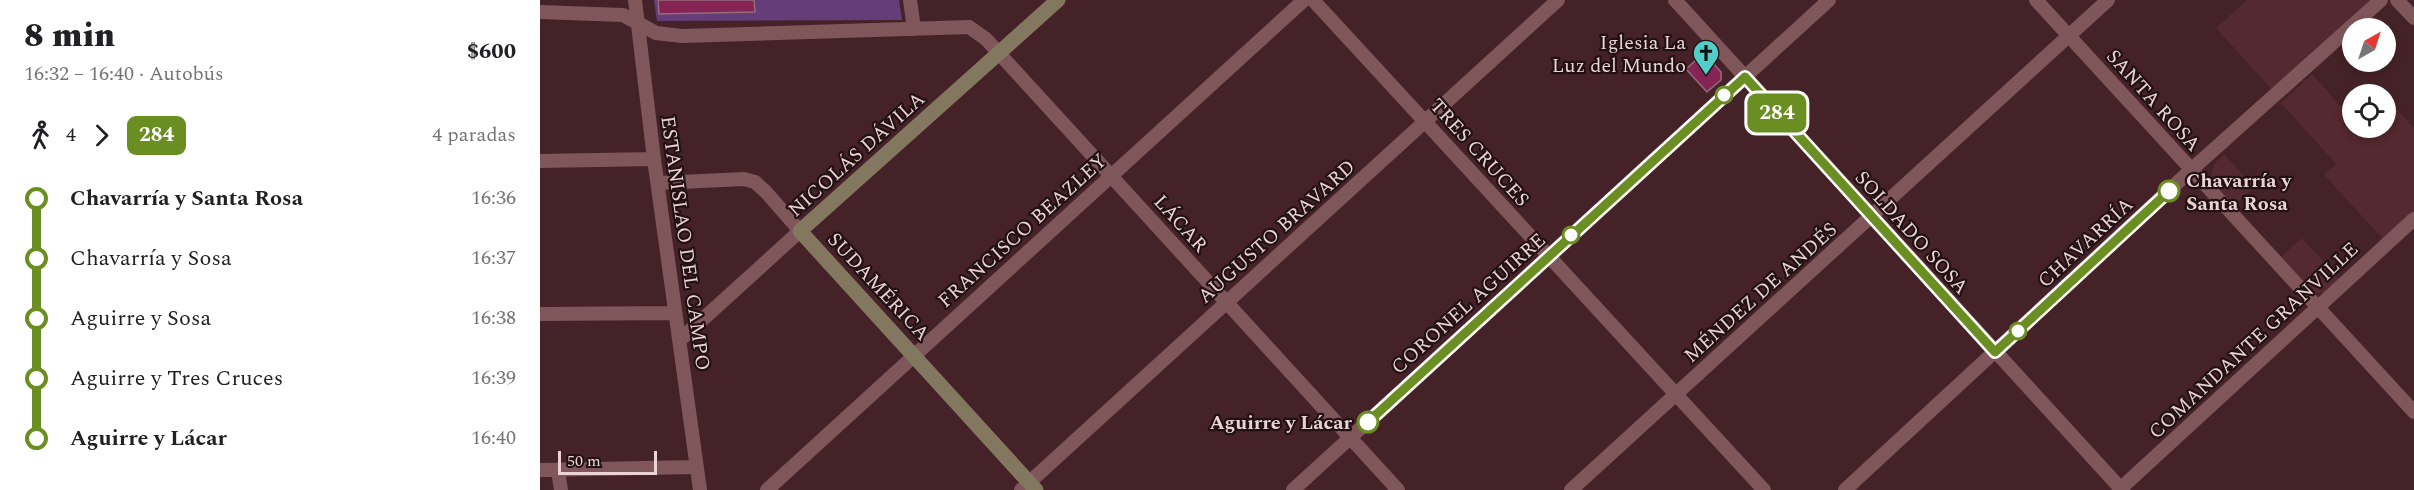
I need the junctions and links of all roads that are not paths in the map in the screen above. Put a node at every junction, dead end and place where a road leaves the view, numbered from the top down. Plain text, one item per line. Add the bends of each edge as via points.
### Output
1 (635, 0) edge
2 (910, 0) edge
3 (1058, 0) edge
4 (1304, 0) edge
5 (1313, 0) edge
6 (1558, 0) edge
7 (1674, 0) edge
8 (1829, 0) edge
9 (2036, 0) edge
10 (2108, 0) edge
11 (2381, 0) edge
12 (2397, 0) edge
13 (540, 12) edge
14 (2414, 18) edge
15 (638, 23) junction
16 (914, 29) junction
17 (2069, 36) junction
18 (999, 55) junction
19 (1745, 77) junction
20 (1426, 121) junction
21 (654, 159) junction
22 (540, 161) edge
23 (2191, 170) junction
24 (1111, 175) junction
25 (659, 183) junction
26 (1871, 217) junction
27 (2414, 219) edge
28 (800, 231) junction
29 (1549, 256) junction
30 (1227, 302) junction
31 (2317, 306) junction
32 (675, 313) junction
33 (540, 314) edge
34 (681, 339) junction
35 (1995, 352) junction
36 (914, 355) junction
37 (1676, 395) junction
38 (2414, 412) edge
39 (1350, 438) junction
40 (695, 467) junction
41 (540, 470) edge
42 (558, 470) junction
43 (1029, 488) edge
44 (561, 490) edge
45 (700, 490) edge
46 (767, 490) edge
47 (1293, 490) edge
48 (1398, 490) edge
49 (1571, 490) edge
50 (1764, 490) edge
51 (1845, 490) edge
52 (2121, 490) edge

1 - 15 street, ESTANISLAO DEL CAMPO
2 - 16 street
3 - 18 street, NICOLÁS DÁVILA
4 - 24 street, FRANCISCO BEAZLEY
5 - 20 street, TRES CRUCES
6 - 20 street, AUGUSTO BRAVARD
7 - 19 street, SOLDADO SOSA
8 - 19 street, CORONEL AGUIRRE
9 - 17 street, SANTA ROSA
10 - 17 street, MÉNDEZ DE ANDÉS
11 - 23 street, CHAVARRÍA
12 - 14 street
13 - 15 street, LÁCAR via 609,12
15 - 16 street, LÁCAR via 656,33 682,36
15 - 21 street, ESTANISLAO DEL CAMPO
16 - 18 street, LÁCAR via 969,27
17 - 23 street, SANTA ROSA
17 - 26 street, MÉNDEZ DE ANDÉS
18 - 24 street, LÁCAR
18 - 28 street, NICOLÁS DÁVILA
19 - 26 street, SOLDADO SOSA
19 - 29 street, CORONEL AGUIRRE
20 - 29 street, TRES CRUCES
20 - 30 street, AUGUSTO BRAVARD
21 - 22 street
21 - 25 street, ESTANISLAO DEL CAMPO
23 - 31 street, SANTA ROSA
23 - 35 street, CHAVARRÍA
24 - 30 street, LÁCAR
24 - 36 street, FRANCISCO BEAZLEY
25 - 28 street, SUDAMÉRICA via 744,179 755,182
25 - 32 street, ESTANISLAO DEL CAMPO
26 - 35 street, SOLDADO SOSA
26 - 37 street, MÉNDEZ DE ANDÉS
27 - 31 street, COMANDANTE GRANVILLE
28 - 34 street, NICOLÁS DÁVILA
28 - 36 street, SUDAMÉRICA
29 - 37 street, TRES CRUCES
29 - 39 street, CORONEL AGUIRRE
30 - 39 street, LÁCAR
30 - 43 street, AUGUSTO BRAVARD
31 - 38 street, SANTA ROSA
31 - 52 street, COMANDANTE GRANVILLE
32 - 33 street
32 - 34 street, ESTANISLAO DEL CAMPO
34 - 40 street, ESTANISLAO DEL CAMPO
35 - 51 street, CHAVARRÍA
35 - 52 street, SOLDADO SOSA
36 - 43 street, SUDAMÉRICA
36 - 46 street, FRANCISCO BEAZLEY
37 - 49 street, MÉNDEZ DE ANDÉS
37 - 50 street, TRES CRUCES
39 - 47 street, CORONEL AGUIRRE
39 - 48 street, LÁCAR
40 - 42 street
40 - 45 street, ESTANISLAO DEL CAMPO
41 - 42 street
42 - 44 street

